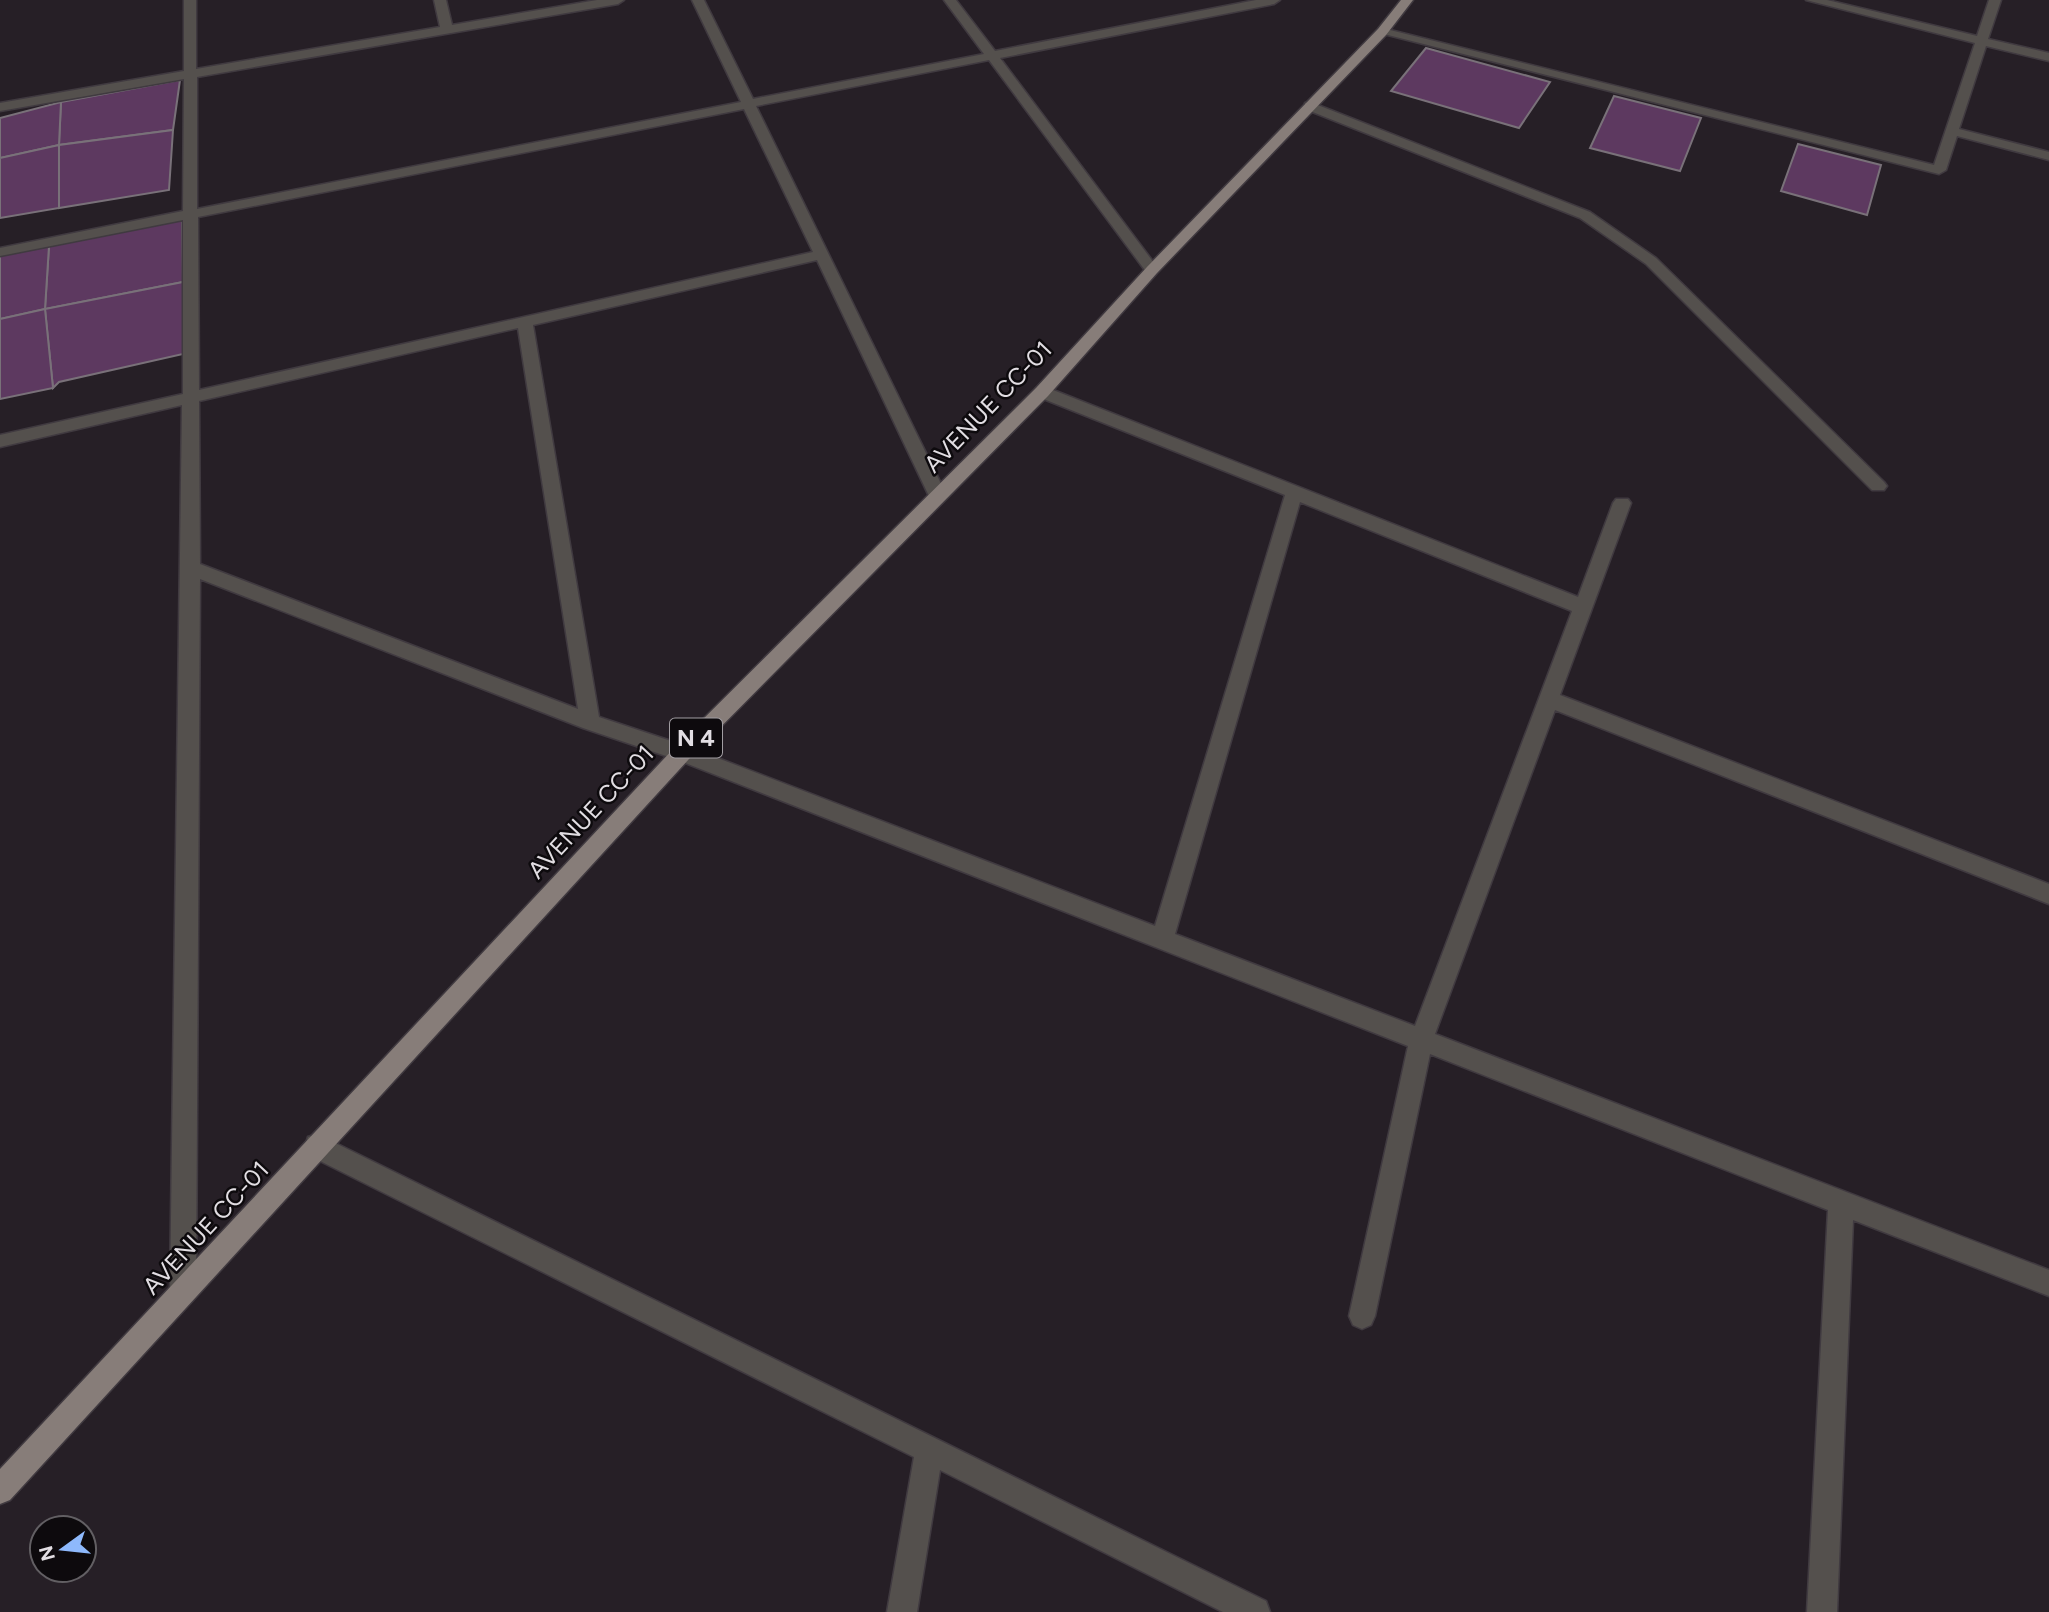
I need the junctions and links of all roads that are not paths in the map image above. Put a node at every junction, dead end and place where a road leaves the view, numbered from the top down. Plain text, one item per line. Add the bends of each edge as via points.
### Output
1 (190, 0) edge
2 (440, 0) edge
3 (618, 0) edge
4 (698, 0) edge
5 (950, 0) edge
6 (1274, 0) edge
7 (1407, 0) edge
8 (1812, 0) edge
9 (1995, 0) edge
10 (447, 30) junction
11 (1382, 32) junction
12 (1981, 41) junction
13 (990, 56) junction
14 (2049, 57) edge
15 (190, 74) junction
16 (748, 104) junction
17 (1310, 106) junction
18 (0, 107) edge
19 (1952, 131) junction
20 (2049, 156) edge
21 (191, 214) junction
22 (0, 252) edge
23 (820, 255) junction
24 (1152, 270) junction
25 (525, 322) junction
26 (1042, 392) junction
27 (191, 398) junction
28 (0, 441) edge
29 (1878, 486) dead end
30 (1294, 492) junction
31 (938, 496) junction
32 (1622, 503) dead end
33 (191, 568) junction
34 (1583, 607) junction
35 (1549, 699) junction
36 (590, 722) junction
37 (682, 753) junction
38 (2049, 894) edge
39 (1161, 941) junction
40 (1420, 1041) junction
41 (317, 1146) junction
42 (1841, 1203) junction
43 (2049, 1283) edge
44 (183, 1292) junction
45 (1362, 1317) dead end
46 (929, 1450) junction
47 (0, 1490) edge
48 (902, 1612) edge
49 (1255, 1612) edge
50 (1822, 1612) edge

1 - 15 street
2 - 10 street
3 - 10 street
4 - 16 street
5 - 13 street
6 - 13 street
7 - 11 main road, AVENUE CC-01 / N 4
8 - 12 street
9 - 12 street
10 - 15 street
11 - 17 main road, AVENUE CC-01 / N 4
11 - 19 street via 1939,170
12 - 14 street
12 - 19 street
13 - 16 street
13 - 24 street
15 - 18 street
15 - 21 street
16 - 21 street
16 - 23 street
17 - 24 main road, AVENUE CC-01 / N 4
17 - 29 street via 1585,215 1651,261
19 - 20 street
21 - 22 street
21 - 27 street
23 - 25 street
23 - 31 street
24 - 26 main road, AVENUE CC-01 / N 4
25 - 27 street
25 - 36 street
26 - 30 street
26 - 31 main road, AVENUE CC-01 / N 4
27 - 28 street
27 - 33 street
30 - 34 street
30 - 39 street
31 - 37 main road, AVENUE CC-01 / N 4
32 - 34 street
33 - 36 street
33 - 44 street
34 - 35 street
35 - 38 street
35 - 40 street
36 - 37 street
37 - 39 street
37 - 41 main road, AVENUE CC-01 / N 4
39 - 40 street
40 - 42 street
40 - 45 street
41 - 44 main road, AVENUE CC-01 / N 4
41 - 46 street
42 - 43 street
42 - 50 street
44 - 47 main road, AVENUE CC-01 / N 4
46 - 48 street
46 - 49 street

